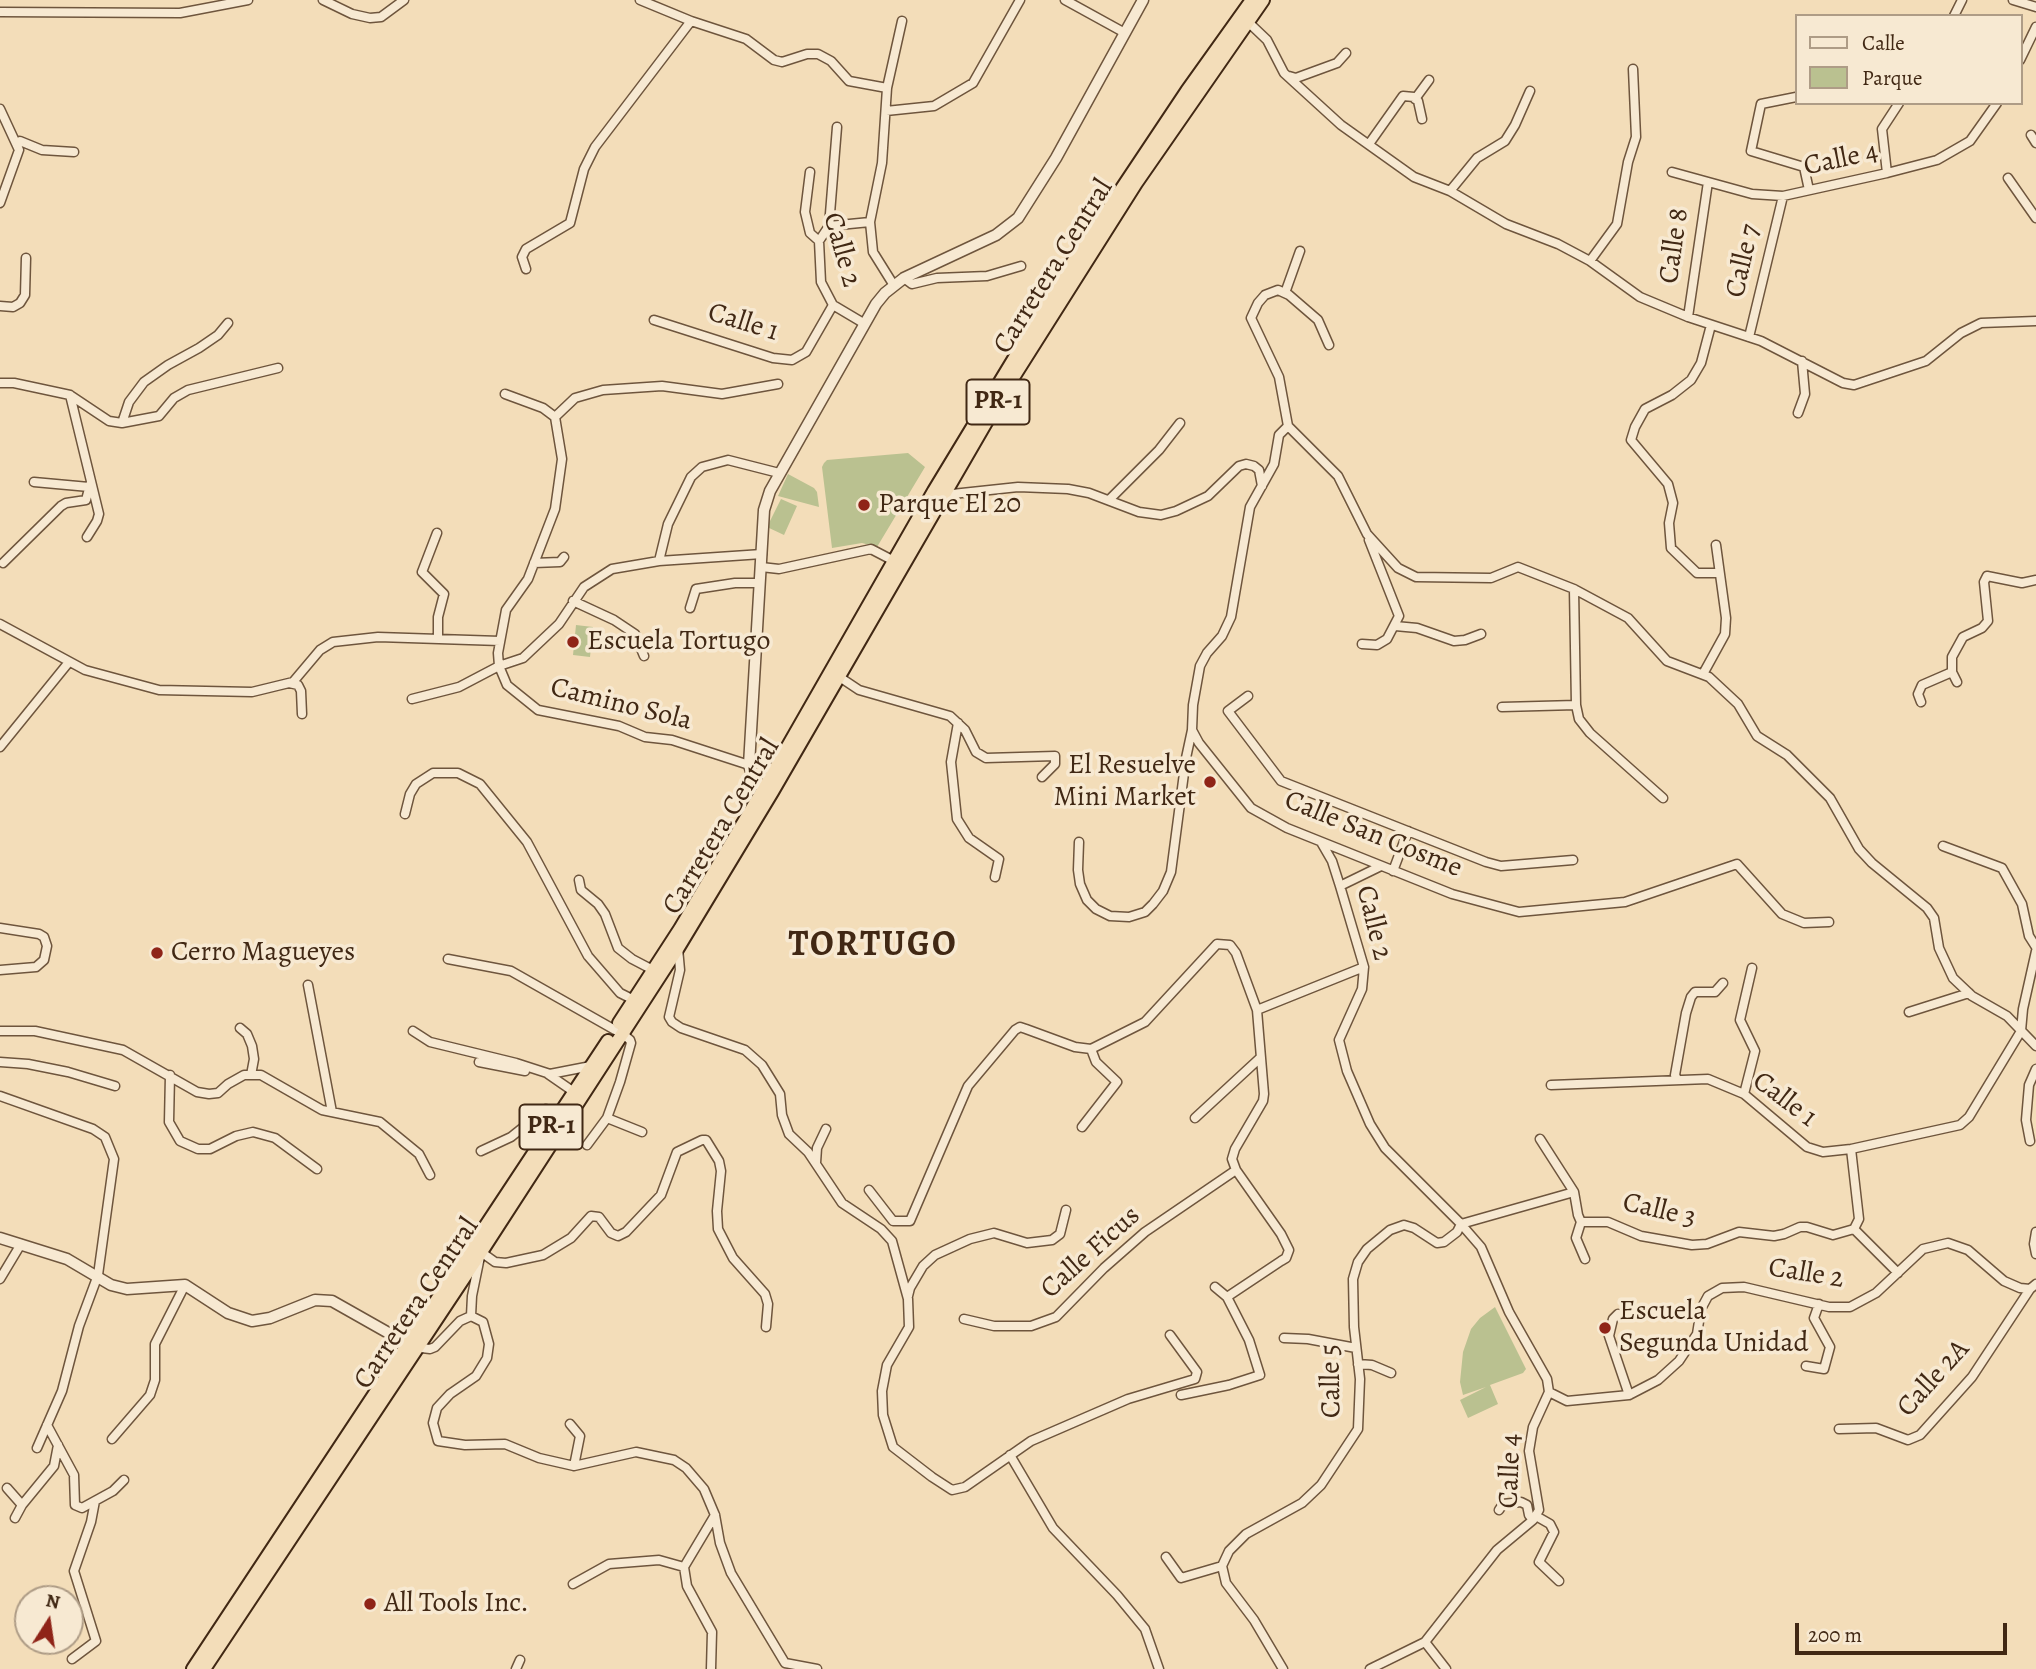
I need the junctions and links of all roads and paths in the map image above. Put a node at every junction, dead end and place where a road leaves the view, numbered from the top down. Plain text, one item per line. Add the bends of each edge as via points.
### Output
1 (248, 0) edge
2 (323, 0) edge
3 (404, 0) edge
4 (640, 0) edge
5 (1020, 0) edge
6 (1065, 0) edge
7 (1143, 0) edge
8 (1252, 0) edge
9 (1263, 0) edge
10 (2013, 0) edge
11 (2036, 7) edge
12 (0, 12) edge
13 (1245, 18) junction
14 (902, 20) dead end
15 (691, 21) junction
16 (2036, 27) edge
17 (1125, 33) junction
18 (1346, 53) dead end
19 (2022, 56) edge
20 (1633, 69) dead end
21 (1286, 76) junction
22 (1429, 80) dead end
23 (887, 88) junction
24 (1530, 91) dead end
25 (1794, 97) edge
26 (1415, 99) junction
27 (1898, 105) edge
28 (1996, 105) edge
29 (0, 109) edge
30 (886, 111) junction
31 (1422, 119) dead end
32 (837, 127) dead end
33 (1369, 144) junction
34 (17, 145) junction
35 (74, 152) dead end
36 (810, 172) dead end
37 (1672, 173) dead end
38 (1887, 173) junction
39 (2008, 178) dead end
40 (1708, 182) junction
41 (1809, 190) junction
42 (1450, 191) junction
43 (1783, 196) junction
44 (0, 203) edge
45 (2036, 218) edge
46 (870, 222) junction
47 (829, 226) junction
48 (819, 241) junction
49 (1300, 251) dead end
50 (26, 258) dead end
51 (1590, 261) junction
52 (1021, 266) dead end
53 (526, 269) dead end
54 (904, 278) junction
55 (893, 284) junction
56 (1285, 293) junction
57 (834, 305) junction
58 (0, 306) edge
59 (1688, 317) junction
60 (654, 320) dead end
61 (2036, 321) edge
62 (228, 323) dead end
63 (865, 324) junction
64 (1711, 325) junction
65 (1749, 337) junction
66 (1329, 345) dead end
67 (1802, 361) junction
68 (278, 368) dead end
69 (0, 383) edge
70 (778, 384) dead end
71 (505, 394) dead end
72 (70, 395) junction
73 (1798, 413) dead end
74 (555, 417) junction
75 (1180, 422) dead end
76 (122, 423) junction
77 (1288, 426) junction
78 (779, 473) junction
79 (34, 482) dead end
80 (90, 483) junction
81 (1262, 486) junction
82 (939, 493) junction
83 (1108, 500) junction
84 (437, 533) dead end
85 (1367, 534) junction
86 (87, 537) dead end
87 (1716, 545) dead end
88 (762, 554) junction
89 (564, 557) dead end
90 (659, 561) junction
91 (894, 561) junction
92 (4, 563) dead end
93 (534, 563) junction
94 (761, 567) junction
95 (1719, 573) junction
96 (2036, 580) edge
97 (760, 583) junction
98 (1574, 589) junction
99 (573, 601) junction
100 (690, 608) dead end
101 (0, 624) edge
102 (1395, 626) junction
103 (1481, 634) dead end
104 (438, 639) junction
105 (500, 641) junction
106 (1362, 644) dead end
107 (644, 656) dead end
108 (69, 662) junction
109 (499, 666) junction
110 (1952, 673) junction
111 (1703, 674) junction
112 (838, 676) junction
113 (1957, 682) dead end
114 (289, 683) junction
115 (1248, 696) dead end
116 (412, 699) dead end
117 (1922, 702) dead end
118 (1576, 705) junction
119 (1502, 707) dead end
120 (302, 714) dead end
121 (958, 723) junction
122 (1192, 730) junction
123 (0, 747) edge
124 (749, 765) junction
125 (1042, 777) dead end
126 (766, 793) junction
127 (1663, 798) dead end
128 (405, 814) dead end
129 (1408, 831) junction
130 (1079, 842) dead end
131 (1321, 842) junction
132 (1943, 846) dead end
133 (1573, 860) dead end
134 (1381, 866) junction
135 (1393, 871) junction
136 (995, 877) dead end
137 (579, 880) dead end
138 (1340, 886) junction
139 (1829, 922) dead end
140 (0, 928) edge
141 (675, 945) junction
142 (2036, 949) edge
143 (448, 959) dead end
144 (1364, 967) junction
145 (1752, 968) dead end
146 (0, 970) edge
147 (653, 970) junction
148 (1723, 983) dead end
149 (308, 985) dead end
150 (1969, 993) junction
151 (634, 1000) junction
152 (1257, 1010) junction
153 (1909, 1012) dead end
154 (2, 1028) edge
155 (240, 1028) dead end
156 (413, 1031) dead end
157 (2021, 1031) junction
158 (619, 1032) junction
159 (2036, 1046) edge
160 (1091, 1049) junction
161 (1260, 1058) junction
162 (0, 1062) edge
163 (479, 1062) dead end
164 (591, 1066) junction
165 (2036, 1069) edge
166 (550, 1074) junction
167 (170, 1075) junction
168 (251, 1075) junction
169 (1677, 1079) junction
170 (1551, 1085) dead end
171 (115, 1086) dead end
172 (574, 1092) junction
173 (1744, 1094) junction
174 (0, 1096) edge
175 (332, 1112) junction
176 (561, 1113) junction
177 (607, 1118) junction
178 (1195, 1118) dead end
179 (1082, 1127) dead end
180 (826, 1129) dead end
181 (642, 1132) dead end
182 (1540, 1139) dead end
183 (2030, 1141) dead end
184 (587, 1145) dead end
185 (1851, 1149) junction
186 (481, 1151) dead end
187 (816, 1163) junction
188 (317, 1169) dead end
189 (1236, 1170) junction
190 (430, 1175) dead end
191 (869, 1190) dead end
192 (1574, 1192) junction
193 (1066, 1210) dead end
194 (1581, 1222) junction
195 (1461, 1224) junction
196 (1854, 1229) junction
197 (2036, 1232) edge
198 (0, 1238) edge
199 (21, 1244) junction
200 (481, 1252) junction
201 (2036, 1254) edge
202 (1585, 1259) dead end
203 (1898, 1273) junction
204 (97, 1275) junction
205 (0, 1279) edge
206 (185, 1285) junction
207 (2033, 1286) edge
208 (1215, 1287) dead end
209 (1227, 1297) junction
210 (908, 1299) junction
211 (1819, 1304) junction
212 (1618, 1314) dead end
213 (471, 1316) junction
214 (964, 1319) dead end
215 (766, 1327) dead end
216 (1171, 1335) dead end
217 (1284, 1338) dead end
218 (412, 1347) junction
219 (1356, 1349) junction
220 (1358, 1364) junction
221 (1806, 1366) dead end
222 (1391, 1373) dead end
223 (1549, 1392) junction
224 (1181, 1395) dead end
225 (1629, 1395) junction
226 (569, 1424) dead end
227 (47, 1425) junction
228 (1839, 1429) dead end
229 (112, 1438) dead end
230 (58, 1445) junction
231 (37, 1448) dead end
232 (1010, 1455) junction
233 (574, 1466) junction
234 (124, 1480) dead end
235 (7, 1488) dead end
236 (95, 1501) junction
237 (22, 1505) junction
238 (1499, 1510) dead end
239 (715, 1515) junction
240 (15, 1518) dead end
241 (1534, 1518) junction
242 (1166, 1557) dead end
243 (1222, 1566) junction
244 (684, 1567) junction
245 (1559, 1581) dead end
246 (573, 1584) dead end
247 (1425, 1642) junction
248 (72, 1659) dead end
249 (193, 1669) edge
250 (204, 1669) edge
251 (711, 1669) edge
252 (817, 1669) edge
253 (1159, 1669) edge
254 (1283, 1669) edge
255 (1370, 1669) edge
256 (1446, 1669) edge

1 - 12 street via 180,13
2 - 3 street via 370,18 380,17
4 - 15 street
5 - 30 street via 973,83 934,106
6 - 17 street
7 - 17 street
8 - 13 highway, Carretera Central / PR-1
9 - 13 highway, Carretera Central / PR-1
10 - 11 street
13 - 21 street via 1267,40
13 - 82 highway, Carretera Central / PR-1 via 1187,91 1071,265
14 - 23 street
15 - 23 street via 746,39 774,60 818,54 849,81
15 - 53 street via 595,147 584,169 570,223 526,249 522,257
16 - 19 street
17 - 54 street via 1017,218 996,235
18 - 21 street via 1337,63 1296,78
20 - 51 street via 1636,137 1617,224
21 - 33 street
22 - 26 street
23 - 30 street
24 - 42 street via 1505,141 1477,158
25 - 41 street via 1761,104 1751,151 1804,167
26 - 31 street
26 - 33 street via 1403,96
27 - 38 street via 1882,129
28 - 38 street, Calle 4 via 1970,141 1937,160
29 - 34 street
30 - 46 street
32 - 47 street
33 - 42 street via 1414,177
34 - 35 street via 20,141
34 - 44 street
36 - 48 street, Calle 2 via 805,212 810,233
37 - 40 street, Calle 4
38 - 41 street, Calle 4
39 - 45 street
40 - 43 street, Calle 4 via 1752,194
40 - 59 street, Calle 8
41 - 43 street, Calle 4
42 - 51 street via 1506,224
43 - 65 street, Calle 7
46 - 47 street
46 - 55 street via 873,252
47 - 48 street
48 - 57 street, Calle 2 via 821,282
49 - 56 street
50 - 58 street via 20,303
51 - 59 street via 1640,297
52 - 54 street via 987,276 912,284
54 - 55 street
55 - 63 street
56 - 66 street via 1318,320
56 - 77 street via 1278,290 1265,295 1251,318 1279,377
57 - 60 street, Calle 1 via 806,352 792,360
57 - 63 street, Calle 2
59 - 64 street
61 - 67 street via 1980,323 1926,361 1854,385
62 - 76 street via 218,335 144,382 129,402
63 - 78 street
64 - 65 street
64 - 95 street via 1701,363 1691,380 1645,410 1631,440 1668,484 1673,503 1671,548 1698,573
65 - 67 street
67 - 73 street via 1805,394
68 - 76 street via 188,390 159,416
69 - 72 street
70 - 74 street via 722,394 662,386 603,390 575,398
71 - 74 street
72 - 76 street via 109,421
72 - 80 street
74 - 93 street via 561,472 555,509
75 - 83 street via 1159,450
77 - 81 street via 1279,435 1274,464
77 - 85 street via 1338,477
78 - 88 street via 764,510
78 - 90 street via 728,460 702,467 691,477 668,524
79 - 80 street
80 - 86 street via 99,514
80 - 92 street via 86,500 61,506
81 - 83 street via 1259,470 1246,464 1208,496 1161,515
81 - 122 street via 1250,507 1231,617 1200,666
82 - 83 street via 1048,487
82 - 91 highway, Carretera Central / PR-1
82 - 112 highway, Carretera Central / PR-1
84 - 104 street via 422,572 444,594
85 - 98 street via 1398,568 1416,577 1491,578 1518,568
85 - 102 street via 1399,615
87 - 95 street
88 - 90 street
88 - 94 street
89 - 93 street via 560,562
90 - 99 street via 612,569 584,587
91 - 94 street via 871,548 779,569
91 - 126 highway, Carretera Central / PR-1
93 - 105 street via 506,610
94 - 97 street
95 - 111 street via 1725,634
96 - 110 street via 2022,583 1987,576 1987,621 1963,638 1952,657
97 - 100 street via 696,589
97 - 124 street
98 - 111 street via 1628,618 1667,661
98 - 118 street
99 - 107 street via 635,634
99 - 109 street via 559,624 523,658
101 - 108 street
102 - 103 street via 1454,641
102 - 106 street via 1377,645
104 - 105 street
104 - 114 street via 378,637 333,642
105 - 109 street
108 - 114 street via 159,690 252,692
108 - 123 street
109 - 116 street via 459,687
109 - 124 street, Camino Sola via 507,685 538,710 619,726
110 - 113 street
110 - 117 street via 1922,685 1918,694
111 - 150 street via 1738,704 1757,736 1787,755 1830,798 1872,863 1927,908 1953,978
112 - 121 street via 859,690 929,708
112 - 126 highway, Carretera Central / PR-1
114 - 120 street via 302,691
115 - 129 street via 1228,711 1281,781
118 - 119 street
118 - 127 street via 1579,719 1590,733
121 - 125 street via 976,752 986,758 1055,756 1055,764
121 - 136 street via 951,762 957,819 969,838 999,859
122 - 130 street via 1171,872 1163,891 1145,912 1110,916 1087,900 1077,870
122 - 131 street, Calle San Cosme via 1251,808
124 - 126 street
126 - 141 highway, Carretera Central / PR-1
128 - 151 street via 416,784 433,773 458,773 480,784 527,842 588,956 620,993
129 - 133 street via 1501,866
129 - 135 street
131 - 134 street, Calle San Cosme
131 - 138 street, Calle 2
132 - 142 street via 2002,868 2022,904
134 - 135 street, Calle San Cosme
134 - 138 street
135 - 139 street, Calle San Cosme via 1452,894 1519,912 1625,902 1737,864 1782,914 1804,923
137 - 147 street via 582,890 605,915 618,948
138 - 144 street, Calle 2
140 - 146 street via 38,934 47,946 44,960 36,968
141 - 147 highway, Carretera Central / PR-1
141 - 158 highway, Carretera Central / PR-1
141 - 187 street via 680,970 669,1017 672,1022 745,1050 762,1065 780,1094 785,1128
142 - 157 street
143 - 158 street via 510,971
144 - 152 street
144 - 195 street, Calle 2 via 1362,989 1339,1040 1347,1071 1385,1148
145 - 173 street via 1740,1020 1755,1051
147 - 151 highway, Carretera Central / PR-1
148 - 169 street via 1715,992 1695,992 1690,997
149 - 175 street
150 - 153 street
150 - 157 street via 2007,1016
151 - 158 highway, Carretera Central / PR-1
152 - 160 street via 1236,953 1230,945 1217,944 1145,1022
152 - 161 street
154 - 167 street via 105,1044
155 - 168 street via 252,1046
156 - 166 street via 430,1042
157 - 159 street
157 - 185 street, Calle 1 via 1965,1122
158 - 164 highway, Carretera Central / PR-1
158 - 177 street via 630,1040 629,1051
158 - 200 highway, Carretera Central / PR-1
160 - 179 street via 1096,1062 1117,1082
160 - 191 street via 1020,1027 1015,1030 968,1086 909,1221 892,1221
161 - 178 street
161 - 189 street via 1263,1101 1235,1149
162 - 171 street via 68,1072
163 - 166 street
164 - 166 street
164 - 172 highway, Carretera Central / PR-1
165 - 183 street via 2029,1085 2026,1120
166 - 172 street
167 - 168 street via 209,1094
167 - 188 street via 169,1122 180,1141 210,1149 253,1132 275,1139
168 - 175 street via 261,1075
169 - 170 street, Calle 1
169 - 173 street, Calle 1 via 1708,1079
172 - 176 highway, Carretera Central / PR-1
173 - 185 street, Calle 1 via 1807,1147 1823,1152
174 - 204 street via 104,1137 114,1159
175 - 190 street via 380,1122 419,1154
176 - 186 street via 546,1109 510,1137
176 - 218 highway, Carretera Central / PR-1
177 - 181 street
177 - 184 street
180 - 187 street
182 - 192 street, Calle 3
185 - 196 street via 1859,1219
187 - 210 street via 842,1203 892,1241
189 - 209 street via 1289,1250 1286,1258
189 - 214 street, Calle Ficus via 1145,1232 1056,1317 1031,1326 994,1326
192 - 194 street, Calle 3
192 - 195 street, Calle 5
193 - 210 street via 1060,1234 1052,1240 1027,1243 994,1233 935,1255 917,1277
194 - 196 street, Calle 3 via 1608,1222 1642,1236 1692,1245 1739,1231 1774,1236 1807,1227 1833,1235
194 - 202 street via 1576,1238
195 - 219 street, Calle 5 via 1457,1232 1437,1243 1404,1225 1367,1249 1353,1279
195 - 223 street via 1481,1247 1509,1312 1547,1379
196 - 203 street
197 - 201 street
198 - 199 street
199 - 204 street
199 - 205 street
200 - 213 street
200 - 215 street via 492,1261 506,1263 543,1255 571,1238 591,1216 599,1217 611,1233 626,1233 661,1195 677,1153 706,1140 721,1171 719,1229 733,1258 765,1294
200 - 218 highway, Carretera Central / PR-1
203 - 207 street, Calle 2 via 1923,1249 1948,1243 1968,1250 2004,1281 2020,1289
203 - 211 street, Calle 2 via 1876,1293 1850,1307
204 - 206 street via 127,1289
204 - 227 street
206 - 218 street via 228,1313 252,1321 314,1300 332,1301
206 - 229 street via 155,1344 155,1380 150,1395
207 - 228 street, Calle 2A via 1972,1377 1920,1435 1908,1440 1875,1428
208 - 209 street
209 - 224 street via 1249,1340 1259,1375
210 - 232 street via 909,1327 887,1365 882,1391 883,1415 894,1447 951,1490 965,1487
211 - 221 street via 1814,1318 1830,1347 1824,1369
211 - 225 street, Calle 2 via 1744,1287 1722,1288 1704,1301 1697,1334 1679,1361 1658,1380
212 - 225 street via 1609,1336
213 - 218 street via 435,1347
213 - 233 street via 483,1322 489,1344 487,1358 476,1376 437,1408 435,1438 465,1445 505,1444
216 - 232 street via 1197,1372 1195,1378 1128,1399 1031,1441
217 - 219 street
218 - 249 highway, Carretera Central / PR-1
218 - 250 highway, Carretera Central / PR-1
219 - 220 street, Calle 5
220 - 222 street
220 - 243 street, Calle 5 via 1358,1429 1321,1485 1302,1503 1246,1534
223 - 225 street, Calle 2 via 1567,1401
223 - 241 street, Calle 4 via 1533,1427 1529,1451 1539,1510
226 - 233 street via 580,1436
227 - 230 street
227 - 231 street
230 - 236 street via 74,1475 75,1505 82,1508
230 - 237 street via 54,1466
232 - 253 street via 1053,1528 1145,1629
233 - 239 street via 636,1452 674,1460 704,1489
234 - 236 street
235 - 237 street
236 - 248 street via 74,1571 96,1641
237 - 240 street
238 - 241 street via 1503,1504 1521,1502
239 - 244 street
239 - 252 street via 731,1573 785,1663
241 - 245 street via 1550,1524 1554,1532 1539,1562
241 - 247 street, Calle 4 via 1497,1550
242 - 243 street via 1181,1578
243 - 254 street via 1226,1583
244 - 246 street via 659,1560 609,1564
244 - 251 street via 687,1586 712,1632
247 - 255 street, Calle 4
247 - 256 street

